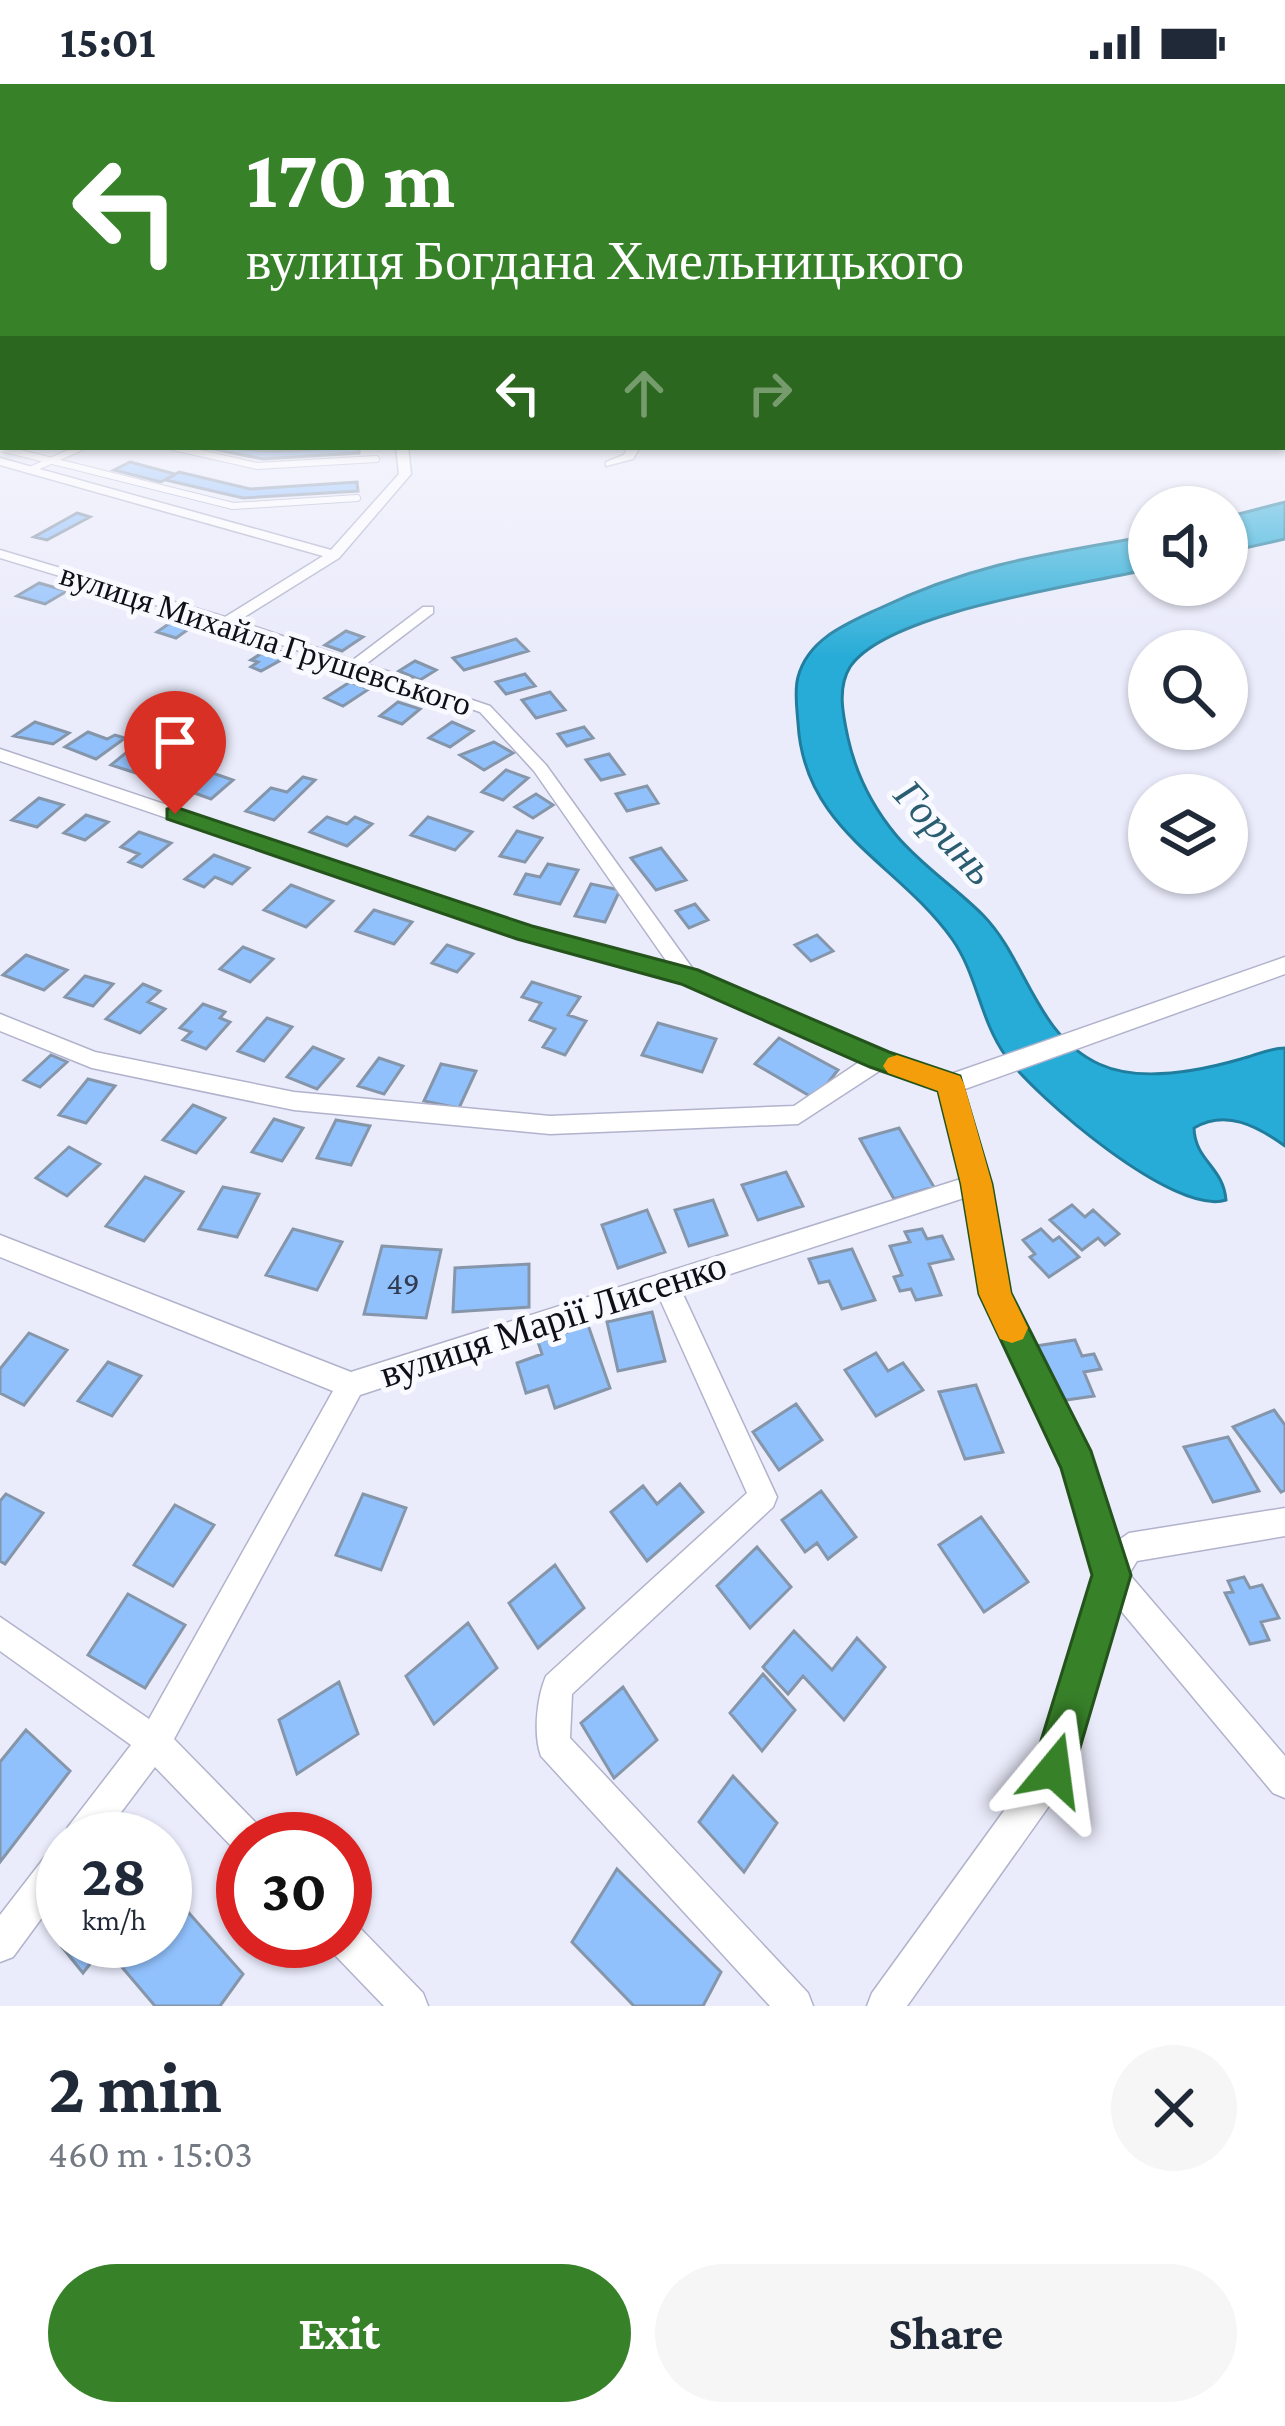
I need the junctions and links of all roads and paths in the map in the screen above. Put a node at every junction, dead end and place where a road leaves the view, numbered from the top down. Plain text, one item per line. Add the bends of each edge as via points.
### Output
1 (58, 478) edge
2 (118, 478) edge
3 (402, 478) edge
4 (357, 498) dead end
5 (0, 554) edge
6 (334, 555) junction
7 (428, 610) dead end
8 (227, 622) junction
9 (353, 668) junction
10 (0, 755) edge
11 (1285, 965) edge
12 (688, 977) junction
13 (0, 1022) edge
14 (880, 1060) junction
15 (950, 1084) junction
16 (976, 1184) junction
17 (0, 1246) edge
18 (664, 1282) junction
19 (352, 1385) junction
20 (1285, 1522) edge
21 (1111, 1575) junction
22 (0, 1632) edge
23 (154, 1742) junction
24 (1285, 1781) edge
25 (101, 1812) edge
26 (222, 1812) edge
27 (36, 1897) edge
28 (0, 1944) edge
29 (372, 1967) edge
30 (410, 2006) edge
31 (795, 2006) edge
32 (885, 2006) edge

1 - 6 street
2 - 4 lane via 232,506
3 - 6 street
5 - 8 street, вулиця Михайла Грушевського
6 - 8 street
7 - 9 street
8 - 9 street, вулиця Михайла Грушевського
9 - 12 street, вулиця Михайла Грушевського via 485,709 540,768
10 - 12 street via 526,933
11 - 15 street
12 - 14 street
13 - 14 street via 92,1060 294,1102 550,1125 797,1115
14 - 15 street
15 - 16 street
16 - 18 street, вулиця Марії Лисенко
16 - 21 street via 995,1294 1078,1464
17 - 19 street, вулиця Марії Лисенко
18 - 19 street, вулиця Марії Лисенко
18 - 31 street via 763,1497 557,1687 553,1744
19 - 23 street
20 - 21 street via 1129,1548
21 - 24 street
21 - 32 street via 1054,1770
22 - 23 street
23 - 25 street
23 - 26 street
27 - 28 street
29 - 30 street

